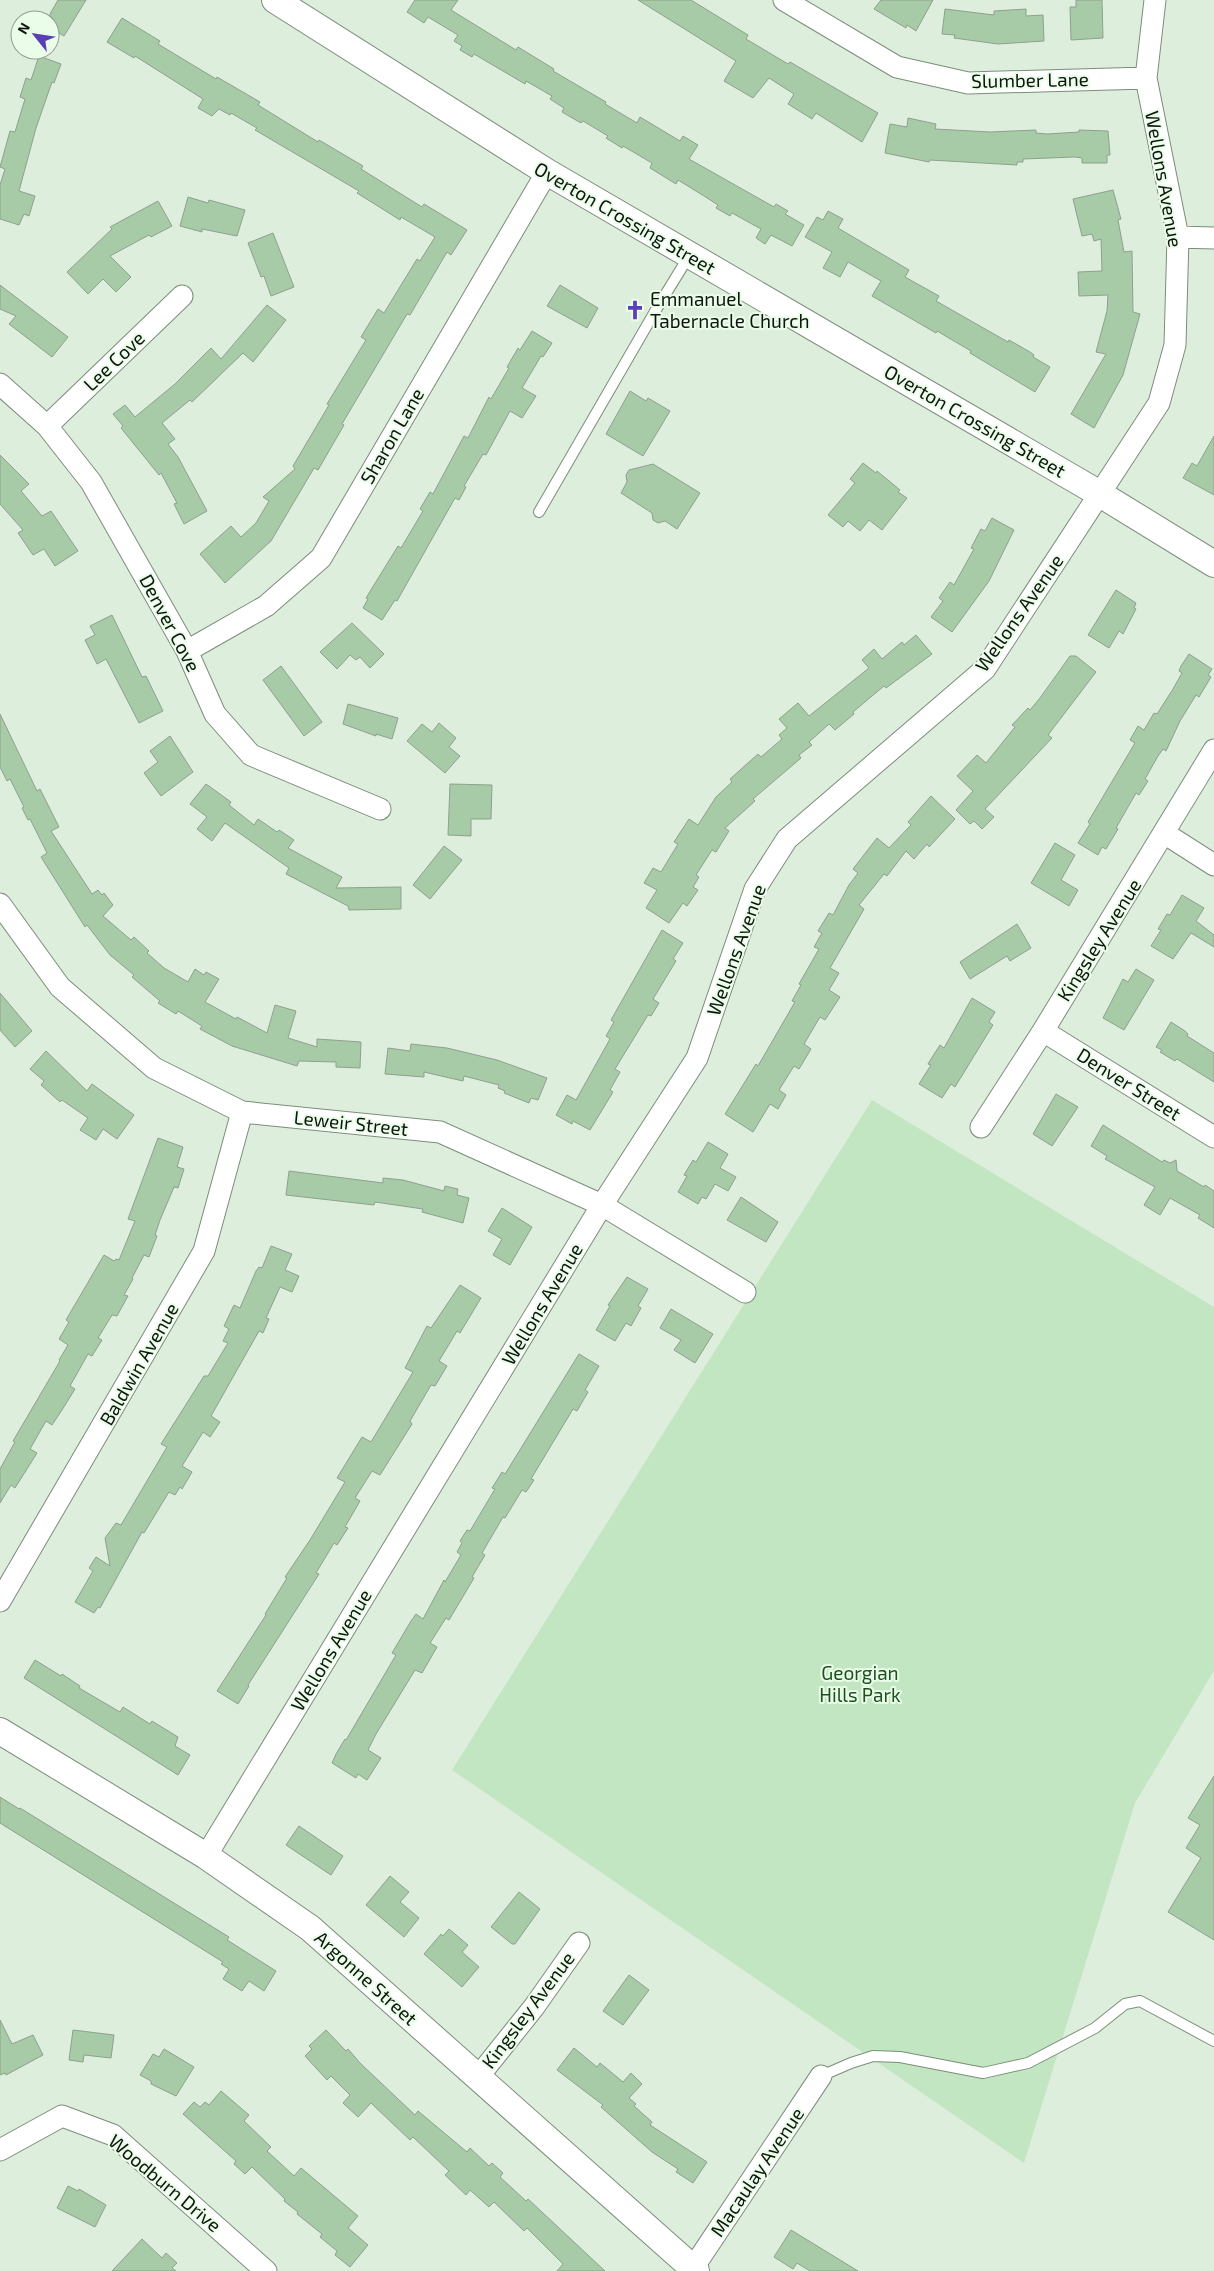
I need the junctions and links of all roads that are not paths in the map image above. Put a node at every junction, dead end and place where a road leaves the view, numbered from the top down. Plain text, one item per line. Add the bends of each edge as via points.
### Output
1 (275, 0) edge
2 (784, 0) edge
3 (1154, 0) edge
4 (1146, 78) junction
5 (547, 172) junction
6 (1178, 237) junction
7 (1214, 238) edge
8 (690, 255) junction
9 (182, 296) dead end
10 (0, 384) edge
11 (47, 426) junction
12 (1100, 494) junction
13 (539, 512) dead end
14 (1214, 564) edge
15 (187, 651) junction
16 (1214, 750) edge
17 (380, 809) dead end
18 (1164, 833) junction
19 (1214, 865) edge
20 (0, 904) edge
21 (1043, 1031) junction
22 (242, 1112) junction
23 (981, 1127) dead end
24 (1214, 1137) edge
25 (602, 1206) junction
26 (745, 1292) dead end
27 (0, 1601) edge
28 (0, 1731) edge
29 (206, 1856) junction
30 (579, 1943) dead end
31 (1214, 2041) edge
32 (821, 2076) joint
33 (478, 2077) junction
34 (0, 2150) edge
35 (695, 2270) edge
36 (266, 2271) edge

1 - 5 street, Overton Crossing Street
2 - 4 street, Slumber Lane via 896,67 968,83
3 - 4 street, Wellons Avenue
4 - 6 street, Wellons Avenue
5 - 8 street, Overton Crossing Street
5 - 15 street, Sharon Lane via 321,558 266,606
6 - 7 street
6 - 12 street, Wellons Avenue via 1175,345 1159,403
8 - 12 street, Overton Crossing Street
8 - 13 lane
9 - 11 street, Lee Cove
10 - 11 street, Denver Cove
11 - 15 street, Denver Cove via 91,482
12 - 14 street, Overton Crossing Street
12 - 25 street, Wellons Avenue via 985,669 787,839 755,889 697,1058
15 - 17 street, Denver Cove via 214,714 251,755
16 - 18 street, Kingsley Avenue
18 - 19 street
18 - 21 street, Kingsley Avenue
20 - 22 street, Leweir Street via 60,987 154,1068
21 - 23 street, Kingsley Avenue
21 - 24 street, Denver Street
22 - 25 street, Leweir Street via 440,1132
22 - 27 street, Baldwin Avenue via 204,1251
25 - 26 street, Leweir Street
25 - 29 street, Wellons Avenue
28 - 29 street, Argonne Street
29 - 33 street, Argonne Street via 310,1928
30 - 33 street, Kingsley Avenue via 544,1995
31 - 32 lane via 1140,2001 1125,2004 1095,2028 1028,2064 983,2073 900,2056 873,2056
32 - 35 street, Macaulay Avenue
33 - 35 street, Argonne Street
34 - 36 street, Woodburn Drive via 62,2116 113,2134

